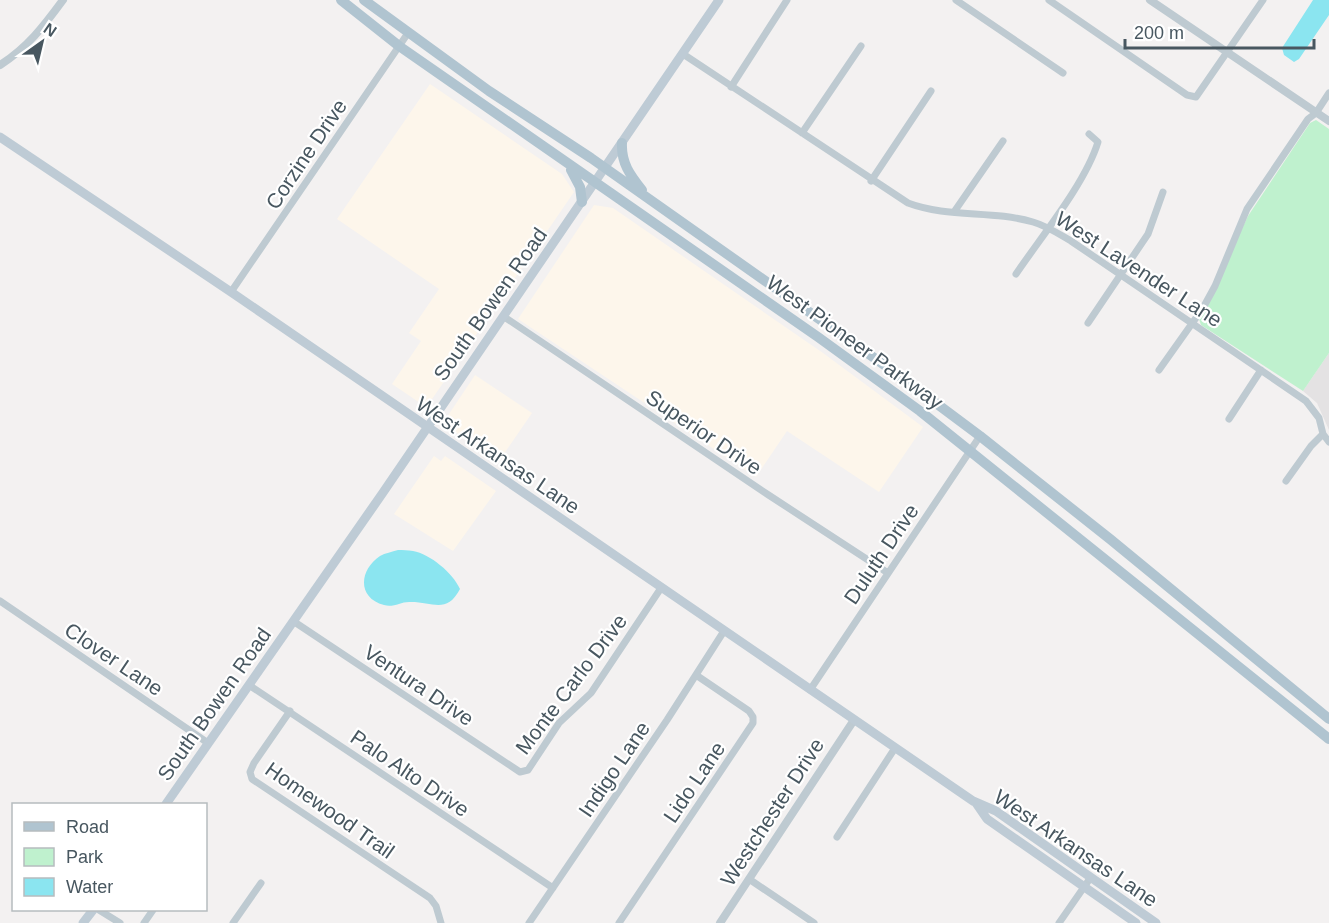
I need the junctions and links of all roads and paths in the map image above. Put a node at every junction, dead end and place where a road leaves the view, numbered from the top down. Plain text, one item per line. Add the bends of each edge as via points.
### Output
1 (63, 0) edge
2 (341, 0) edge
3 (364, 0) edge
4 (719, 0) edge
5 (787, 0) edge
6 (956, 0) edge
7 (1049, 0) edge
8 (1150, 0) edge
9 (1263, 0) edge
10 (1163, 4) edge
11 (408, 33) junction
12 (399, 46) junction
13 (861, 46) dead end
14 (1228, 52) junction
15 (682, 54) junction
16 (0, 65) edge
17 (1063, 73) dead end
18 (731, 87) junction
19 (930, 91) dead end
20 (1329, 93) edge
21 (1316, 112) junction
22 (1329, 121) edge
23 (802, 133) junction
24 (1089, 134) dead end
25 (0, 137) edge
26 (1003, 141) dead end
27 (622, 143) junction
28 (563, 161) junction
29 (605, 168) junction
30 (871, 181) junction
31 (595, 183) junction
32 (1163, 192) dead end
33 (582, 202) junction
34 (651, 202) junction
35 (954, 212) junction
36 (1048, 228) junction
37 (1016, 274) dead end
38 (1120, 275) junction
39 (762, 279) junction
40 (750, 290) junction
41 (231, 292) junction
42 (503, 316) junction
43 (1088, 323) dead end
44 (1192, 323) junction
45 (1159, 370) dead end
46 (1262, 370) junction
47 (1229, 419) dead end
48 (427, 427) junction
49 (1323, 434) junction
50 (980, 436) junction
51 (1329, 442) edge
52 (970, 451) junction
53 (1287, 481) dead end
54 (1141, 564) junction
55 (888, 573) junction
56 (1129, 578) junction
57 (661, 588) junction
58 (0, 601) edge
59 (293, 621) junction
60 (724, 631) junction
61 (696, 675) junction
62 (249, 685) junction
63 (810, 690) junction
64 (290, 711) junction
65 (1329, 719) edge
66 (854, 720) junction
67 (1329, 739) edge
68 (208, 743) junction
69 (895, 748) junction
70 (528, 770) joint
71 (167, 803) edge
72 (976, 803) junction
73 (837, 837) dead end
74 (1090, 877) junction
75 (749, 879) junction
76 (261, 883) dead end
77 (1084, 887) junction
78 (552, 888) junction
79 (102, 911) edge
80 (120, 923) edge
81 (233, 923) edge
82 (441, 923) edge
83 (529, 923) edge
84 (619, 923) edge
85 (720, 923) edge
86 (814, 923) edge
87 (1059, 923) edge
88 (1136, 923) edge
89 (1156, 923) edge

1 - 16 street via 39,33
2 - 12 main road, West Pioneer Parkway
3 - 11 main road, West Pioneer Parkway
4 - 15 main road, South Bowen Road
5 - 18 street
6 - 17 street
7 - 14 street via 1192,96 1200,93
8 - 10 street
9 - 14 street
10 - 14 street
11 - 12 street, Corzine Drive
11 - 29 main road, West Pioneer Parkway
12 - 28 main road, West Pioneer Parkway
12 - 41 street, Corzine Drive
13 - 23 street
14 - 21 street
15 - 18 street, West Lavender Lane
15 - 27 main road, South Bowen Road
18 - 23 street, West Lavender Lane
19 - 30 street
20 - 21 street
21 - 22 street
21 - 44 street via 1247,209 1215,286
23 - 30 street, West Lavender Lane
24 - 36 street via 1097,139 1095,152
25 - 41 main road, West Arkansas Lane
26 - 35 street
27 - 29 main road, South Bowen Road
27 - 34 main road via 626,168
28 - 31 main road, West Pioneer Parkway
28 - 33 main road via 575,174
29 - 31 main road, South Bowen Road
29 - 34 main road, West Pioneer Parkway
30 - 35 street, West Lavender Lane via 908,203
31 - 33 main road, South Bowen Road
31 - 40 main road, West Pioneer Parkway
32 - 38 street via 1148,234
33 - 42 main road, South Bowen Road
34 - 39 main road, West Pioneer Parkway
35 - 36 street, West Lavender Lane via 1020,219
36 - 37 street
36 - 38 street, West Lavender Lane
38 - 43 street
38 - 44 street, West Lavender Lane
39 - 40 main road
39 - 50 main road, West Pioneer Parkway
40 - 52 main road, West Pioneer Parkway
41 - 48 main road, West Arkansas Lane
42 - 48 main road, South Bowen Road
42 - 55 street, Superior Drive
44 - 45 street
44 - 46 street, West Lavender Lane
46 - 47 street
46 - 49 street, West Lavender Lane via 1306,401 1319,418
48 - 57 main road, West Arkansas Lane
48 - 59 main road, South Bowen Road
49 - 51 street, West Lavender Lane
49 - 53 street
50 - 52 street, Duluth Drive
50 - 54 main road, West Pioneer Parkway
52 - 55 street, Duluth Drive
52 - 56 main road, West Pioneer Parkway
54 - 56 main road
54 - 65 main road, West Pioneer Parkway
55 - 63 street, Duluth Drive
56 - 67 main road, West Pioneer Parkway
57 - 60 main road, West Arkansas Lane
57 - 70 street, Monte Carlo Drive via 591,693 559,723
58 - 68 street, Clover Lane
59 - 62 main road, South Bowen Road
59 - 70 street, Ventura Drive via 512,767 520,772
60 - 61 street, Indigo Lane
60 - 63 main road, West Arkansas Lane
61 - 78 street, Indigo Lane
61 - 84 street, Lido Lane via 749,711 753,723
62 - 64 street, Palo Alto Drive
62 - 68 main road, South Bowen Road
63 - 66 main road, West Arkansas Lane
64 - 78 street, Palo Alto Drive
64 - 82 street, Homewood Trail via 254,763 252,779 430,898
66 - 69 main road, West Arkansas Lane
66 - 75 street, Westchester Drive
68 - 71 main road, South Bowen Road
69 - 72 main road, West Arkansas Lane
69 - 73 street
72 - 74 main road, West Arkansas Lane via 996,811
72 - 77 main road, West Arkansas Lane via 987,819
74 - 77 street
74 - 89 main road, West Arkansas Lane
75 - 85 street, Westchester Drive
75 - 86 street
76 - 81 street
77 - 87 street
77 - 88 main road, West Arkansas Lane
78 - 83 street, Indigo Lane
79 - 80 street

